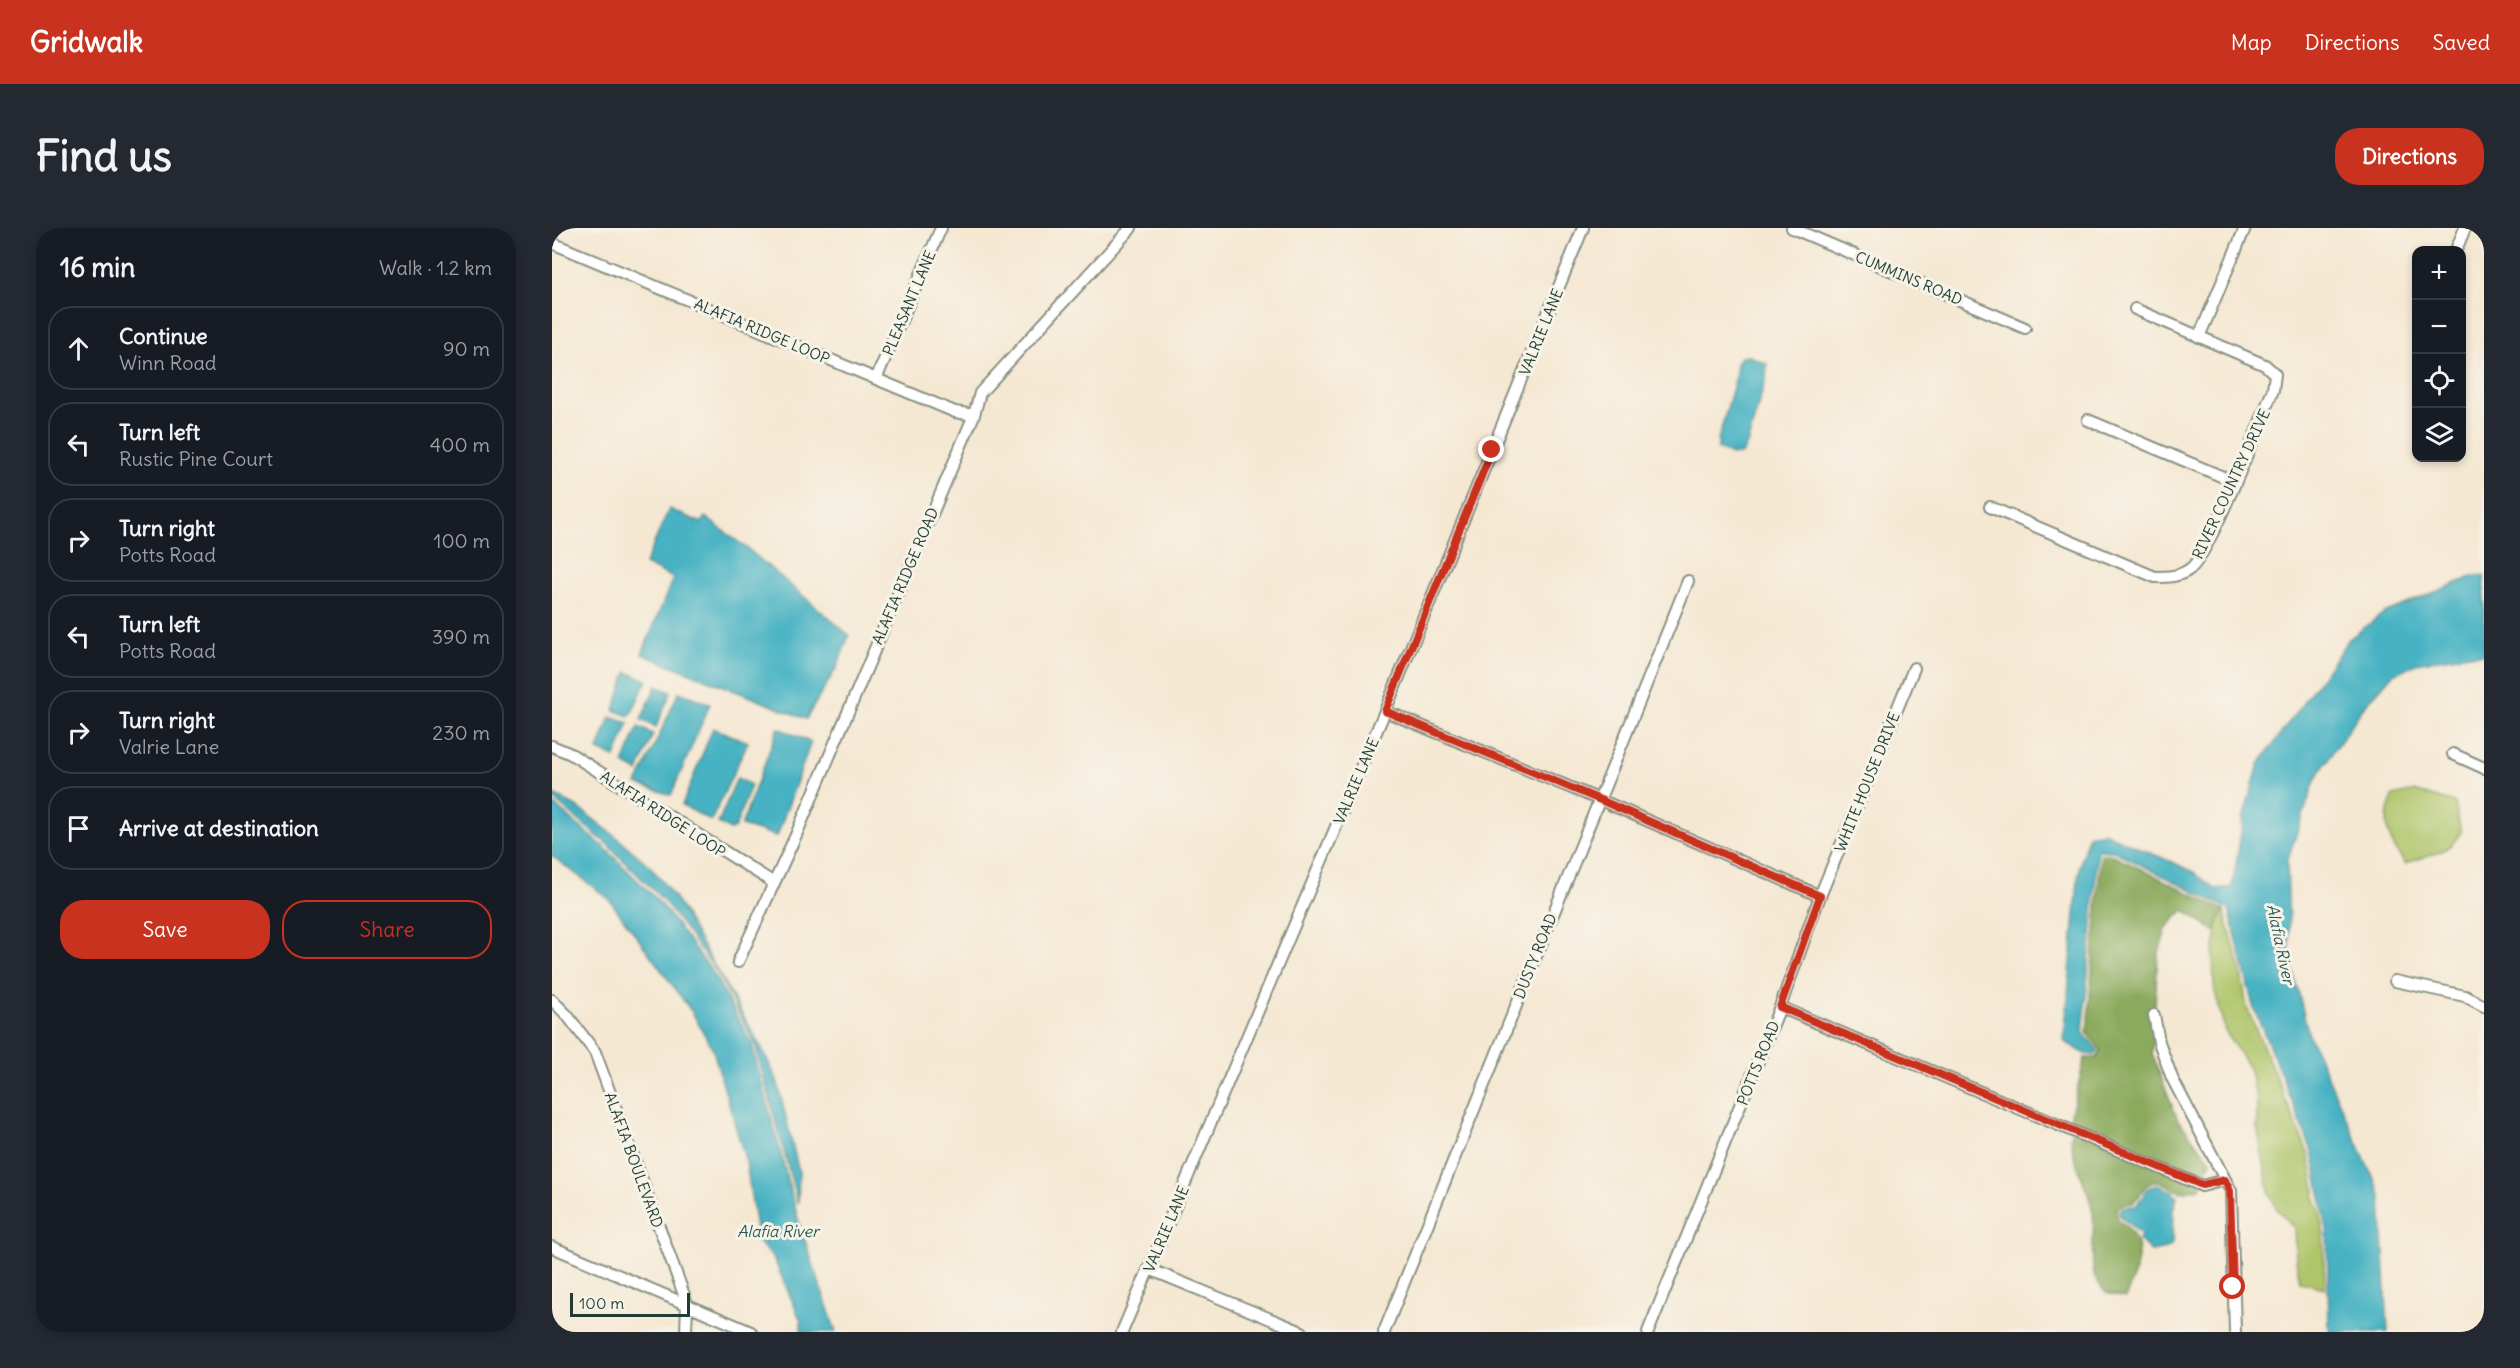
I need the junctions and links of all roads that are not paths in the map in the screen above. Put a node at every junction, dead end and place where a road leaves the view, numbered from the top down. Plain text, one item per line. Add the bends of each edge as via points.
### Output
1 (941, 228) edge
2 (1131, 228) edge
3 (1583, 228) edge
4 (1792, 228) edge
5 (2245, 228) edge
6 (2465, 228) edge
7 (552, 243) edge
8 (2458, 246) edge
9 (2135, 309) dead end
10 (2025, 328) dead end
11 (2199, 337) junction
12 (876, 379) junction
13 (974, 415) junction
14 (2088, 420) dead end
15 (2235, 482) junction
16 (1990, 507) dead end
17 (1688, 581) dead end
18 (1914, 668) dead end
19 (1385, 711) junction
20 (552, 746) edge
21 (2453, 754) dead end
22 (2484, 768) edge
23 (1598, 799) junction
24 (774, 883) junction
25 (1820, 896) junction
26 (738, 962) dead end
27 (2395, 981) dead end
28 (552, 1000) edge
29 (2484, 1006) edge
30 (1780, 1007) junction
31 (2154, 1015) dead end
32 (2225, 1180) junction
33 (552, 1247) edge
34 (1149, 1269) junction
35 (687, 1303) junction
36 (686, 1332) edge
37 (751, 1332) edge
38 (1122, 1332) edge
39 (1302, 1332) edge
40 (1384, 1332) edge
41 (1648, 1332) edge
42 (2235, 1332) edge

1 - 12 street, PLEASANT LANE
2 - 13 street, ALAFIA RIDGE ROAD via 980,393
3 - 19 street, VALRIE LANE
4 - 10 street, CUMMINS ROAD
5 - 11 street
6 - 8 street
7 - 12 street, ALAFIA RIDGE LOOP
9 - 11 street, RIVER COUNTRY DRIVE
11 - 15 street, RIVER COUNTRY DRIVE via 2265,365 2275,374 2273,390
12 - 13 street, ALAFIA RIDGE LOOP via 955,412
13 - 24 street, ALAFIA RIDGE ROAD
14 - 15 street
15 - 16 street, RIVER COUNTRY DRIVE via 2205,548 2191,569 2171,577 2155,577
17 - 23 street, DUSTY ROAD
18 - 25 street, WHITE HOUSE DRIVE
19 - 23 street
19 - 34 street, VALRIE LANE
20 - 24 street, ALAFIA RIDGE LOOP via 571,754
21 - 22 street
23 - 25 street
23 - 40 street, DUSTY ROAD
24 - 26 street, ALAFIA RIDGE ROAD
25 - 30 street, POTTS ROAD
27 - 29 street via 2465,996
28 - 35 street, ALAFIA BOULEVARD via 595,1052
30 - 32 street via 2202,1185
30 - 41 street, POTTS ROAD
31 - 32 street via 2172,1078
32 - 42 street via 2230,1191
33 - 35 street
34 - 38 street, VALRIE LANE
34 - 39 street
35 - 36 street, ALAFIA BOULEVARD
35 - 37 street

